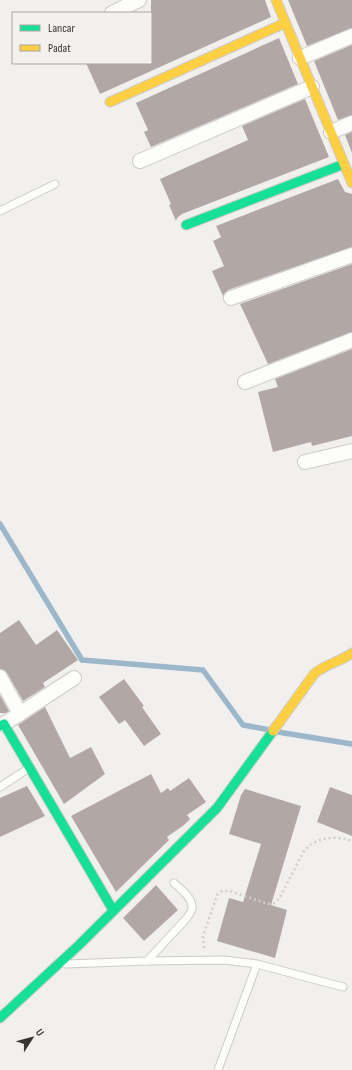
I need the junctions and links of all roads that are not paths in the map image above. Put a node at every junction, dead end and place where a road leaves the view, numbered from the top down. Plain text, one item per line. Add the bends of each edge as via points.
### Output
1 (140, 0) edge
2 (276, 0) edge
3 (114, 12) edge
4 (285, 23) junction
5 (352, 36) edge
6 (300, 58) junction
7 (312, 87) junction
8 (110, 102) dead end
9 (352, 123) edge
10 (331, 132) junction
11 (140, 161) dead end
12 (344, 164) junction
13 (352, 183) edge
14 (55, 184) dead end
15 (0, 211) edge
16 (186, 225) dead end
17 (352, 255) edge
18 (231, 298) dead end
19 (352, 340) edge
20 (245, 382) dead end
21 (352, 451) edge
22 (305, 462) dead end
23 (352, 653) edge
24 (0, 677) edge
25 (74, 678) dead end
26 (20, 714) junction
27 (2, 725) edge
28 (29, 768) junction
29 (0, 787) edge
30 (174, 883) dead end
31 (113, 910) junction
32 (147, 961) junction
33 (58, 964) junction
34 (257, 964) junction
35 (343, 987) dead end
36 (0, 1018) edge
37 (218, 1070) edge

1 - 3 street
2 - 4 street
4 - 6 street
4 - 8 street
5 - 6 street
6 - 7 street
7 - 10 street
7 - 11 street
9 - 10 street
10 - 12 street
12 - 13 street
12 - 16 street
14 - 15 lane
17 - 18 street
19 - 20 street
21 - 22 street
23 - 31 street via 341,661 320,668 314,674 217,808
24 - 26 street
25 - 26 street
26 - 27 street
27 - 28 street
28 - 29 lane
28 - 31 street
30 - 32 lane via 189,898 193,906 187,918
31 - 33 street
32 - 33 lane
32 - 34 lane via 224,960
33 - 36 street
34 - 35 lane
34 - 37 lane

